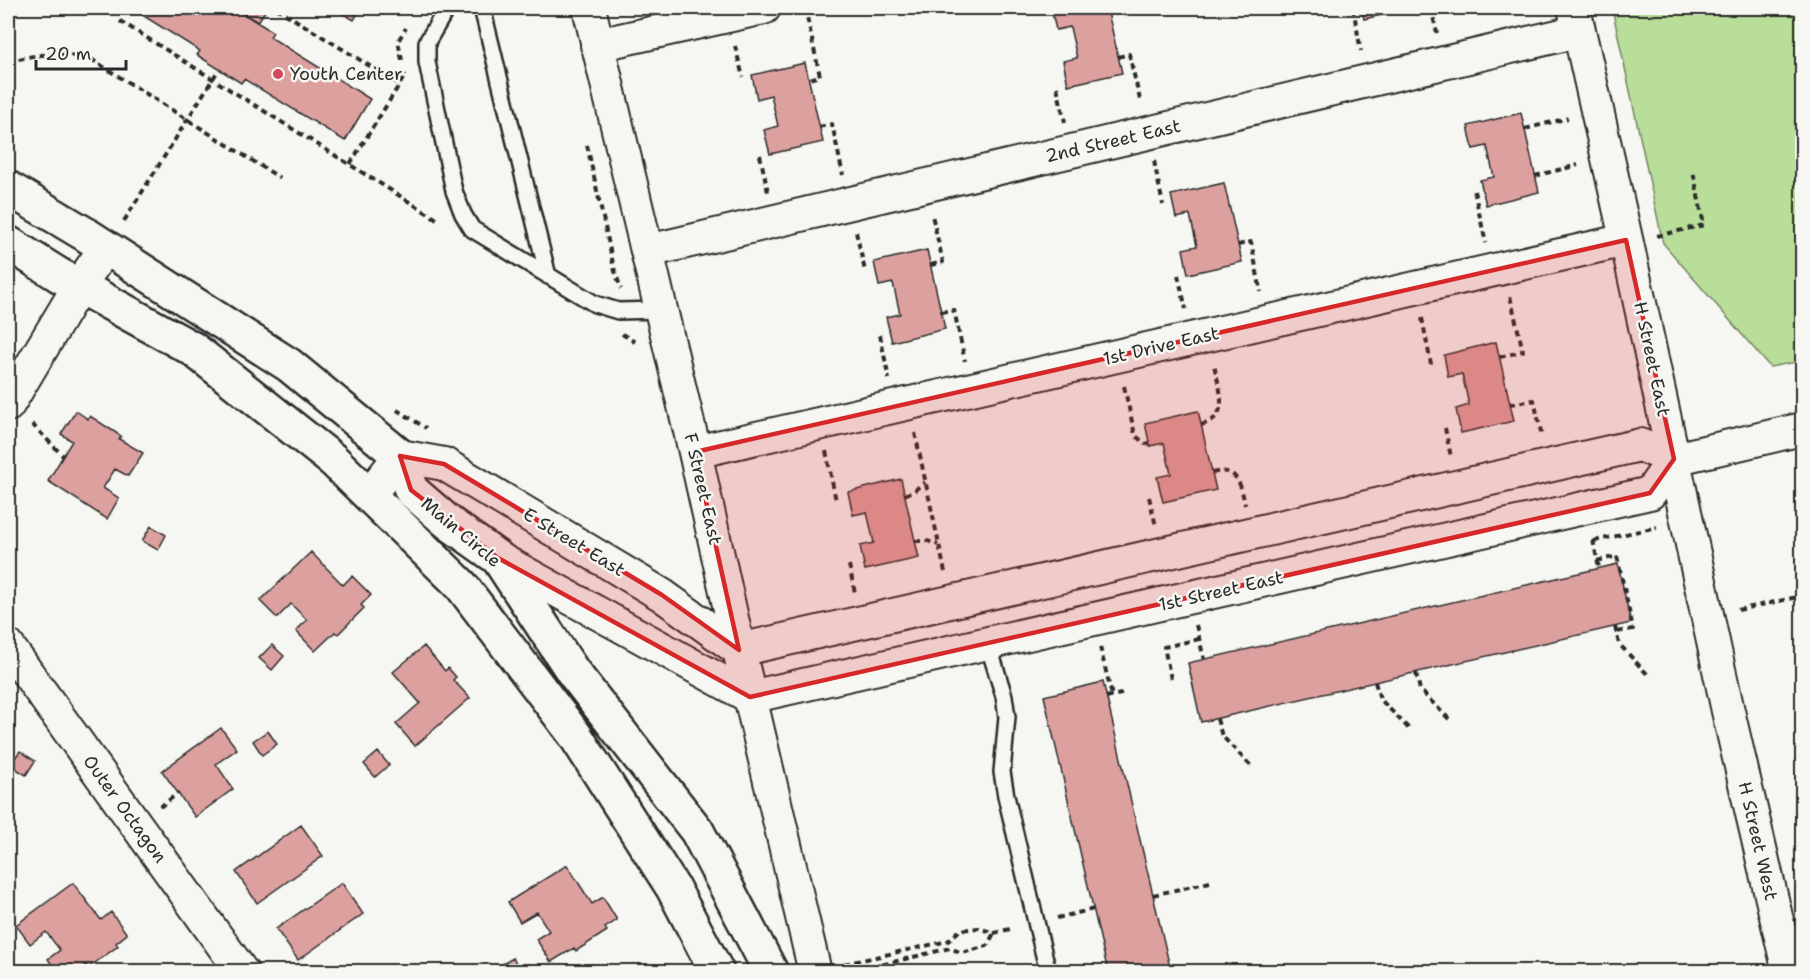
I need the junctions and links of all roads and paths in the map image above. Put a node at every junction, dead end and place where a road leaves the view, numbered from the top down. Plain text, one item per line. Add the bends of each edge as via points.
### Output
1 (276, 8) edge
2 (447, 8) edge
3 (483, 8) edge
4 (589, 8) edge
5 (764, 8) edge
6 (805, 8) edge
7 (1117, 8) edge
8 (1353, 8) edge
9 (1108, 10) dead end
10 (1576, 19) edge
11 (120, 21) dead end
12 (597, 45) junction
13 (1118, 57) dead end
14 (8, 62) edge
15 (219, 69) dead end
16 (405, 74) dead end
17 (213, 78) junction
18 (809, 79) dead end
19 (1367, 81) junction
20 (399, 84) junction
21 (1597, 111) junction
22 (187, 119) junction
23 (819, 127) dead end
24 (1525, 129) dead end
25 (1148, 133) junction
26 (760, 155) dead end
27 (1608, 158) junction
28 (350, 164) junction
29 (1693, 171) dead end
30 (1535, 176) dead end
31 (280, 178) dead end
32 (925, 186) junction
33 (8, 188) edge
34 (1474, 191) dead end
35 (850, 203) junction
36 (1163, 205) dead end
37 (774, 221) junction
38 (448, 225) dead end
39 (114, 236) junction
40 (1626, 241) junction
41 (8, 243) edge
42 (1238, 245) dead end
43 (648, 251) junction
44 (931, 265) dead end
45 (1498, 269) junction
46 (865, 271) dead end
47 (548, 276) junction
48 (79, 286) junction
49 (1416, 288) junction
50 (661, 310) junction
51 (941, 312) dead end
52 (1267, 322) junction
53 (615, 330) dead end
54 (880, 335) dead end
55 (1207, 336) junction
56 (635, 342) dead end
57 (1117, 356) junction
58 (1500, 357) dead end
59 (1431, 364) dead end
60 (971, 389) junction
61 (9, 404) edge
62 (1510, 404) dead end
63 (902, 405) junction
64 (820, 424) junction
65 (1201, 424) dead end
66 (1803, 429) edge
67 (1150, 443) dead end
68 (695, 452) junction
69 (63, 456) dead end
70 (400, 456) junction
71 (1674, 459) junction
72 (1548, 466) junction
73 (1212, 473) dead end
74 (925, 481) junction
75 (369, 495) junction
76 (905, 495) dead end
77 (836, 501) dead end
78 (1687, 521) junction
79 (1250, 534) junction
80 (915, 541) dead end
81 (1594, 541) dead end
82 (939, 545) junction
83 (498, 558) junction
84 (1597, 561) dead end
85 (1803, 596) edge
86 (951, 602) junction
87 (1735, 611) dead end
88 (1094, 620) junction
89 (1199, 639) dead end
90 (988, 644) junction
91 (8, 646) edge
92 (739, 650) junction
93 (1416, 673) dead end
94 (1650, 677) dead end
95 (1171, 679) dead end
96 (1375, 682) dead end
97 (1126, 693) dead end
98 (1112, 696) junction
99 (750, 697) junction
100 (1106, 697) dead end
101 (1728, 711) joint
102 (1217, 718) dead end
103 (1452, 722) dead end
104 (1411, 731) dead end
105 (1252, 767) dead end
106 (1210, 882) dead end
107 (1153, 895) dead end
108 (948, 940) junction
109 (950, 948) junction
110 (826, 969) edge
111 (242, 972) edge
112 (717, 972) edge
113 (771, 972) edge
114 (852, 972) edge
115 (1048, 972) edge
116 (1789, 972) edge

1 - 20 path
2 - 47 lane via 427,42 427,62 454,191 472,229
3 - 47 lane
4 - 12 street, F Street East
5 - 12 street
6 - 18 path via 820,75
7 - 9 path
8 - 19 path
10 - 19 street, 2nd Street East
10 - 21 street, H Street East
11 - 17 path
12 - 43 street, F Street East
13 - 25 path via 1129,54
14 - 22 path via 32,55 65,54 91,59
15 - 17 path
16 - 20 path
17 - 22 path
17 - 28 path
19 - 25 street, 2nd Street East
20 - 28 path
21 - 24 path
21 - 27 street, H Street East
22 - 31 path
22 - 39 path
23 - 35 path via 832,124
25 - 32 street, 2nd Street East
25 - 36 path
26 - 37 path
27 - 30 path
27 - 40 street, H Street East
28 - 38 path
29 - 40 path via 1704,225
32 - 35 street, 2nd Street East
32 - 44 path via 943,262
33 - 39 street
34 - 45 path
35 - 37 street, 2nd Street East
35 - 46 path
37 - 43 street, 2nd Street East
39 - 48 street
39 - 70 street via 289,365
40 - 45 street, 1st Drive East
40 - 71 street, H Street East
41 - 48 street, Main Circle
42 - 52 path via 1251,242
43 - 50 street, F Street East
45 - 49 street, 1st Drive East
45 - 58 path via 1523,351
47 - 50 lane via 596,304 618,310
48 - 61 street
48 - 75 street, Main Circle via 193,350 333,460
49 - 52 street, 1st Drive East
49 - 59 path
50 - 68 street, F Street East
51 - 60 path via 954,309
52 - 55 street, 1st Drive East
53 - 56 path
54 - 63 path
55 - 57 street, 1st Drive East
55 - 65 path via 1221,397 1220,411 1212,422
57 - 60 street, 1st Drive East
57 - 67 path via 1135,435 1145,444
60 - 63 street, 1st Drive East
61 - 69 path
62 - 72 path via 1534,400
63 - 64 street, 1st Drive East
63 - 74 path
64 - 68 street, 1st Drive East
64 - 77 path
66 - 71 street
68 - 92 street, F Street East
70 - 75 street
70 - 83 street, Main Circle via 411,490
70 - 92 street, E Street East via 444,464 662,595
71 - 72 street via 1640,445
71 - 78 street, H Street East
71 - 88 street, 1st Street East via 1650,493
72 - 79 street
73 - 79 path via 1221,470 1233,474 1241,485
74 - 76 path
74 - 82 path
75 - 112 street, Main Circle via 461,585 575,735 673,888
78 - 81 path
78 - 101 street, H Street East
79 - 86 street
80 - 82 path
82 - 86 path
83 - 99 street
83 - 113 street, Main Circle via 573,672 697,831
84 - 94 path via 1617,556 1633,628 1616,630 1619,644
85 - 87 path
86 - 92 street
88 - 90 street, 1st Street East
88 - 98 path
89 - 95 path via 1164,647
90 - 99 street, 1st Street East
90 - 115 lane via 1007,717 1002,772 1005,796
91 - 111 street, Outer Octagon
92 - 99 street, F Street East
93 - 103 path via 1420,690
96 - 104 path via 1380,699
97 - 98 path
98 - 100 path
99 - 110 street, F Street East
101 - 116 street, H Street West
102 - 105 path via 1222,736
106 - 107 path
108 - 109 path
108 - 109 path via 960,930 979,928 994,933 987,946 962,953
108 - 110 path
109 - 114 path

